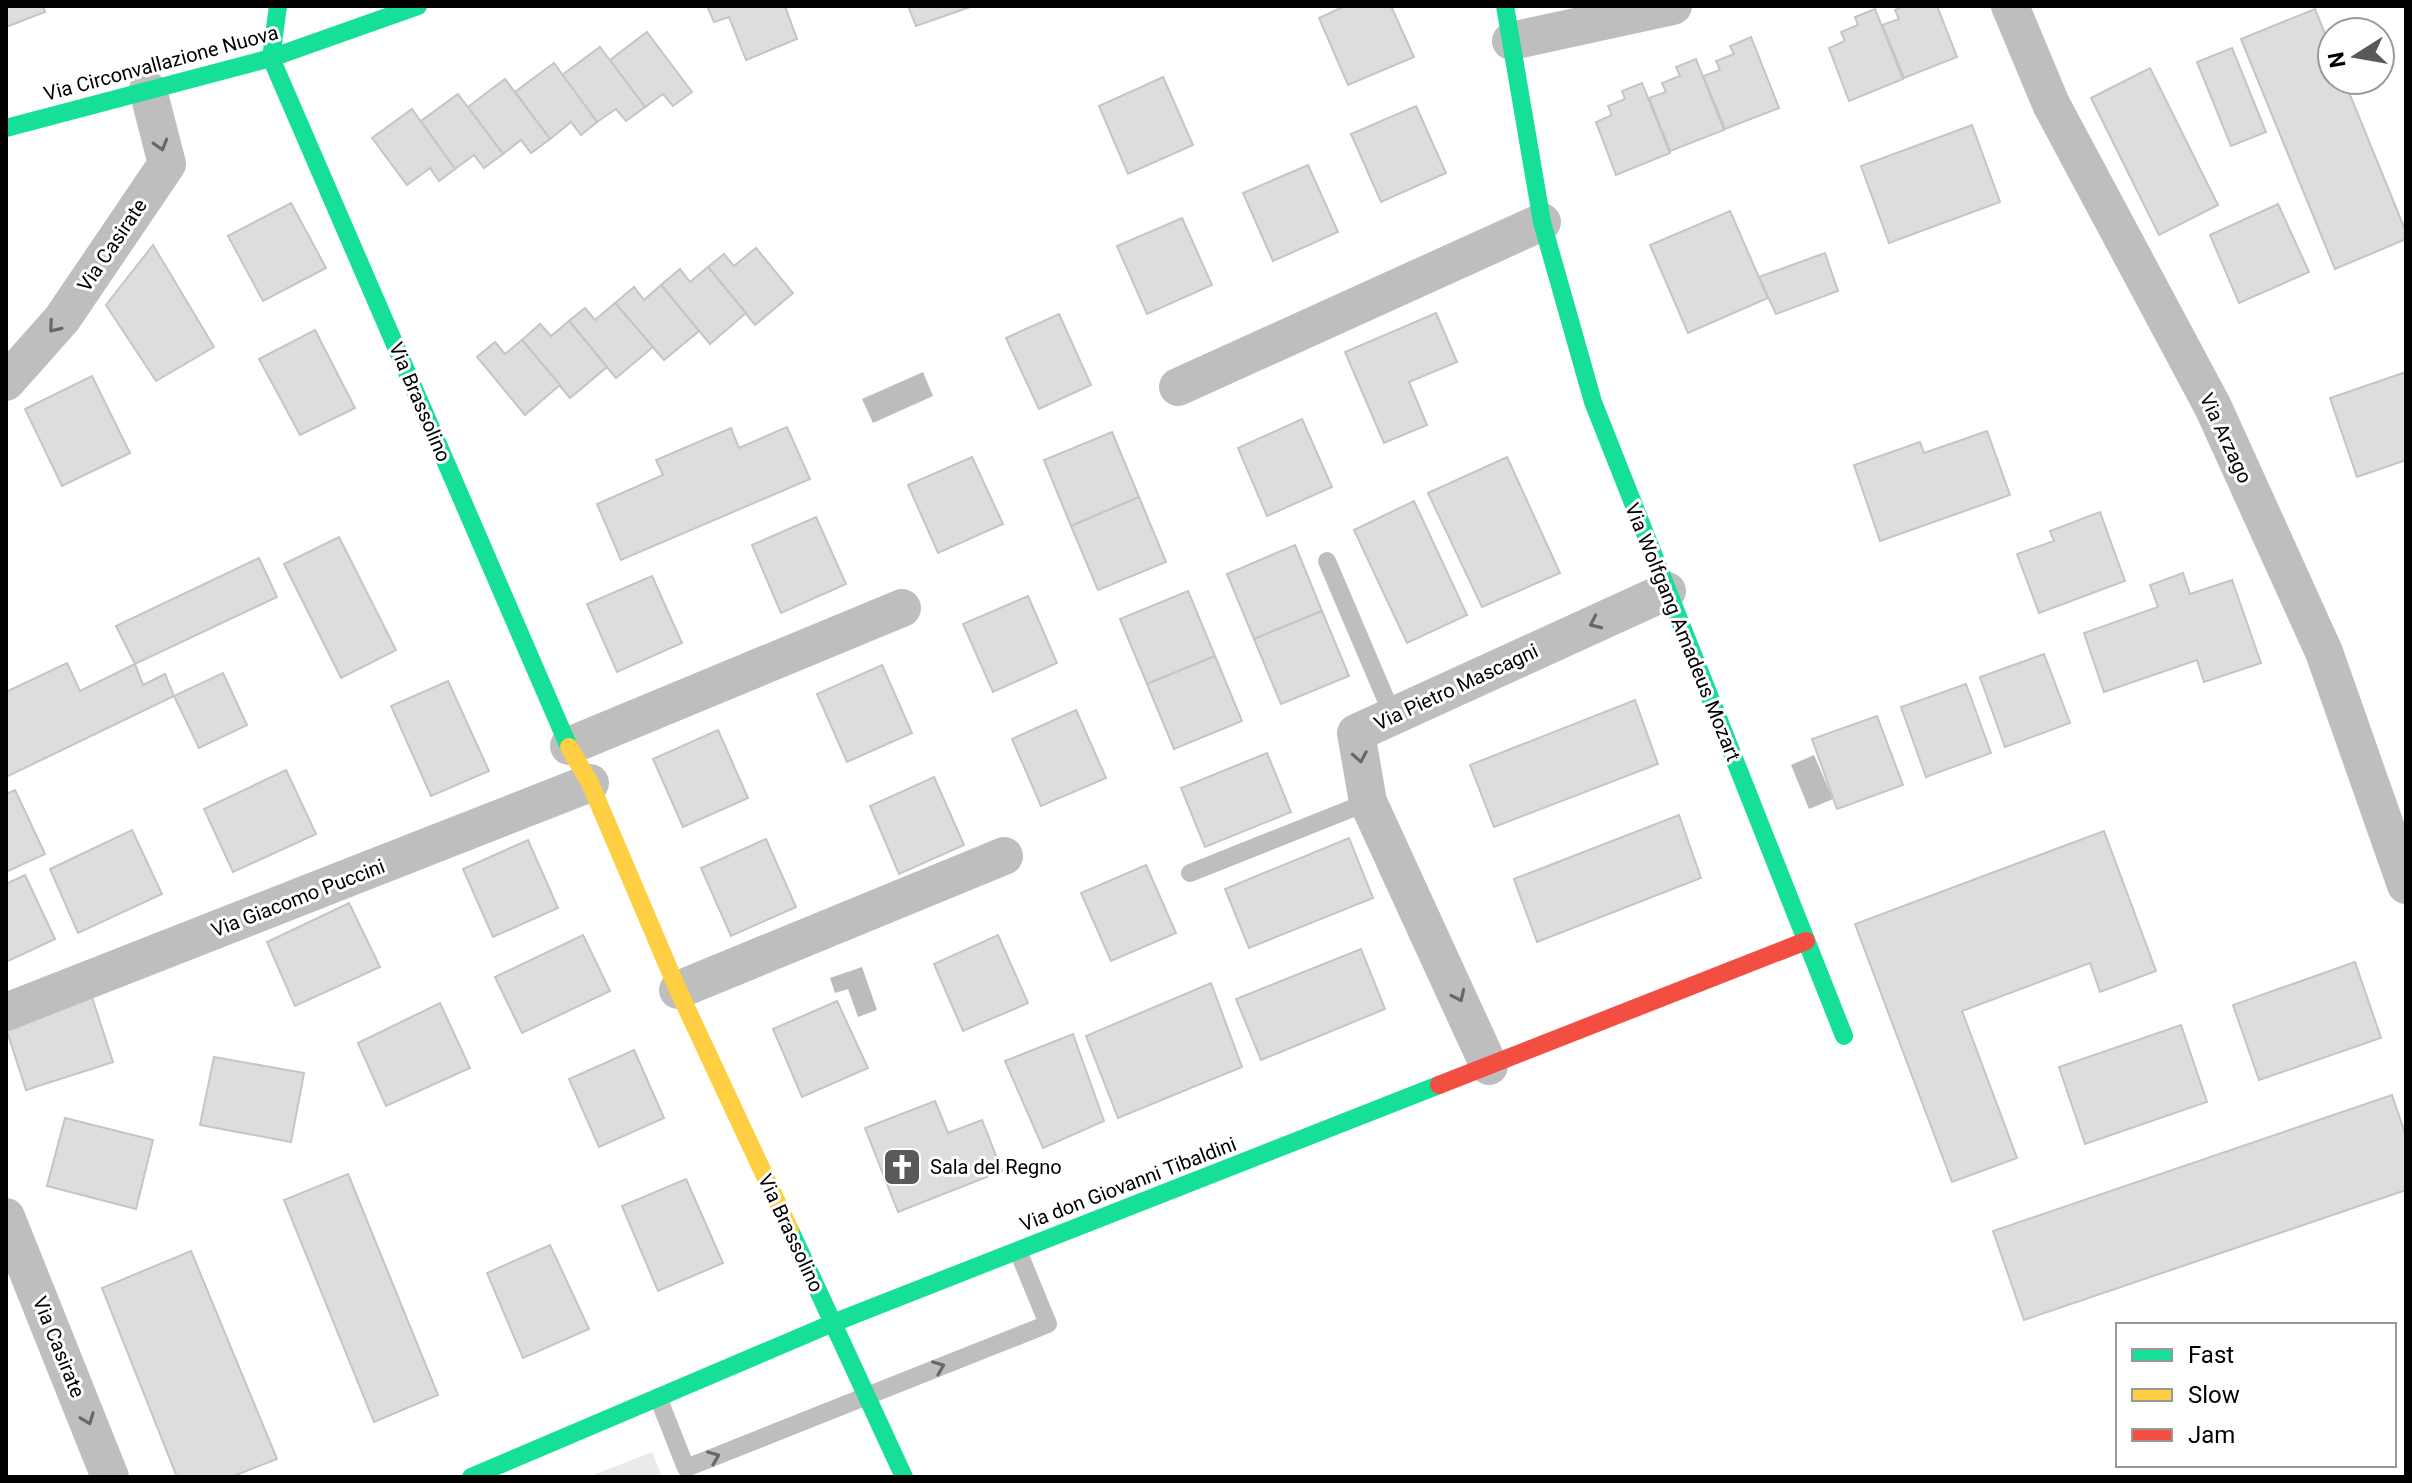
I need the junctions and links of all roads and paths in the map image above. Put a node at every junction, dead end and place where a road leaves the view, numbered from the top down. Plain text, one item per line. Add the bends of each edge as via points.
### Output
1 (278, 6) edge
2 (418, 6) edge
3 (1673, 6) edge
4 (2010, 6) edge
5 (1508, 23) edge
6 (271, 58) junction
7 (148, 90) junction
8 (6, 128) edge
9 (1542, 222) junction
10 (6, 382) edge
11 (1178, 387) dead end
12 (1327, 561) dead end
13 (1667, 591) junction
14 (902, 608) dead end
15 (1393, 716) junction
16 (569, 746) junction
17 (590, 783) junction
18 (1368, 802) junction
19 (1004, 856) dead end
20 (1190, 873) dead end
21 (2406, 885) edge
22 (1806, 941) junction
23 (678, 990) junction
24 (6, 1012) edge
25 (1844, 1036) dead end
26 (1489, 1066) junction
27 (6, 1217) edge
28 (1018, 1251) junction
29 (833, 1323) junction
30 (867, 1396) junction
31 (658, 1397) junction
32 (110, 1477) edge
33 (471, 1477) edge
34 (904, 1477) edge

1 - 6 street
2 - 6 street, Via Circonvallazione Nuova
3 - 5 street, Via Wolfgang Amadeus Mozart
4 - 21 street, Via Arzago via 2051,104 2220,421 2324,652
5 - 9 street, Via Wolfgang Amadeus Mozart
6 - 7 street, Via Circonvallazione Nuova
6 - 16 street, Via Brassolino
7 - 8 street, Via Circonvallazione Nuova
7 -> 10 street, Via Casirate via 167,164 62,319
9 - 11 street
9 - 13 street, Via Wolfgang Amadeus Mozart via 1593,402
12 - 15 lane
13 -> 15 street, Via Pietro Mascagni
13 - 22 street, Via Wolfgang Amadeus Mozart
14 - 16 street
15 -> 18 street, Via Pietro Mascagni via 1356,733
16 - 17 street, Via Brassolino
17 - 23 street, Via Brassolino
17 - 24 street, Via Giacomo Puccini
18 - 20 lane
18 -> 26 street, Via Pietro Mascagni
19 - 23 street
22 - 25 street, Via Wolfgang Amadeus Mozart
22 - 26 street, Via don Giovanni Tibaldini
23 - 29 street, Via Brassolino
26 - 28 street, Via don Giovanni Tibaldini
27 -> 32 street, Via Casirate
28 - 29 street, Via don Giovanni Tibaldini
30 -> 28 lane via 1048,1324
29 - 30 street, Via Brassolino
29 - 31 street, Via don Giovanni Tibaldini
31 -> 30 lane via 686,1468
30 - 34 street, Via Brassolino
31 - 33 street, Via don Giovanni Tibaldini

